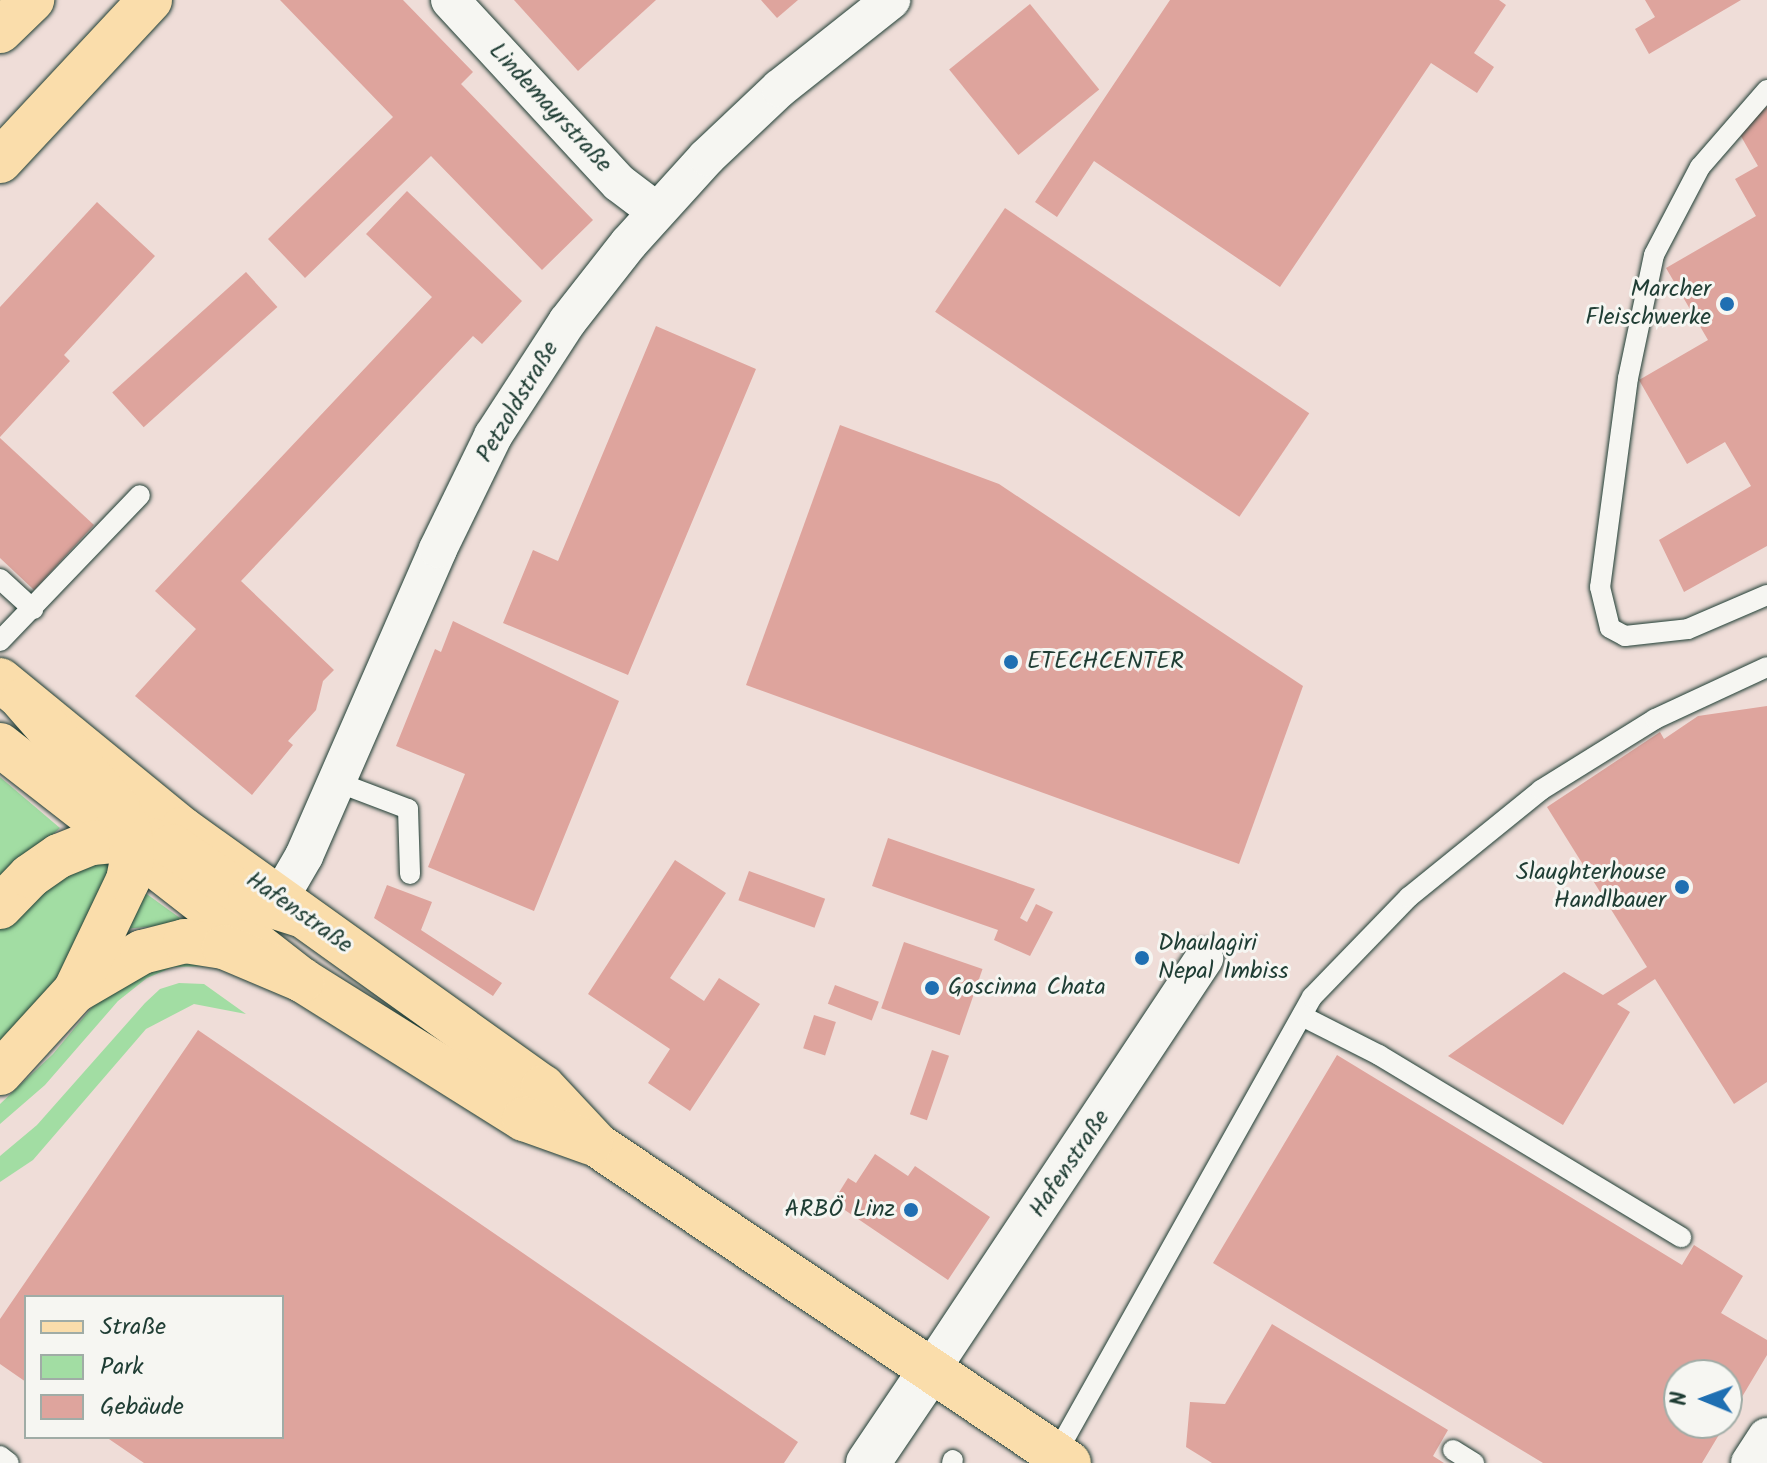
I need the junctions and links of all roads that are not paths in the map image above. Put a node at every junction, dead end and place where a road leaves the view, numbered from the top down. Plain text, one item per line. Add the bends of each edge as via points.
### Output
1 (32, 0) edge
2 (150, 0) edge
3 (450, 0) edge
4 (891, 0) edge
5 (0, 31) edge
6 (1767, 90) edge
7 (0, 161) edge
8 (656, 211) junction
9 (140, 495) dead end
10 (0, 579) edge
11 (1767, 595) edge
12 (33, 609) junction
13 (0, 641) edge
14 (1767, 667) edge
15 (12, 690) edge
16 (0, 745) edge
17 (337, 782) junction
18 (126, 843) junction
19 (410, 874) dead end
20 (0, 907) edge
21 (289, 907) junction
22 (1204, 958) dead end
23 (302, 980) junction
24 (75, 991) junction
25 (1302, 1016) junction
26 (0, 1073) edge
27 (597, 1145) junction
28 (1681, 1237) dead end
29 (946, 1377) junction
30 (1767, 1437) edge
31 (1453, 1450) dead end
32 (0, 1456) edge
33 (1063, 1458) edge
34 (9, 1463) edge
35 (868, 1463) edge
36 (1474, 1463) edge
37 (1750, 1463) edge

1 - 5 main road
2 - 7 main road
3 - 8 street, Lindemayrstraße via 619,183
4 - 8 street, Petzoldstraße via 780,88
6 - 11 lane via 1700,167 1654,255 1628,378 1600,587 1610,628 1625,636 1688,629
8 - 17 street, Petzoldstraße via 567,322 493,436
9 - 12 lane
10 - 12 lane
12 - 13 lane
14 - 25 lane via 1655,719 1541,790 1409,897 1312,997
15 - 18 main road via 104,790
15 - 21 main road, Hafenstraße via 182,829
16 - 18 main road, Hafenstraße
17 - 19 lane via 408,809
17 - 21 street, Petzoldstraße via 304,856
18 - 20 main road via 59,856
18 - 21 main road via 164,842 250,899
18 - 23 main road, Hafenstraße
18 - 24 main road via 128,880
21 - 27 main road, Hafenstraße via 543,1087
22 - 29 street, Hafenstraße
23 - 24 main road via 224,947 185,941 134,956
23 - 27 main road, Hafenstraße via 524,1119
24 - 26 main road
25 - 28 lane via 1379,1055
25 - 33 lane
27 - 29 main road, Hafenstraße
29 - 33 main road
29 - 35 main road
30 - 37 street
31 - 36 lane
32 - 34 lane

